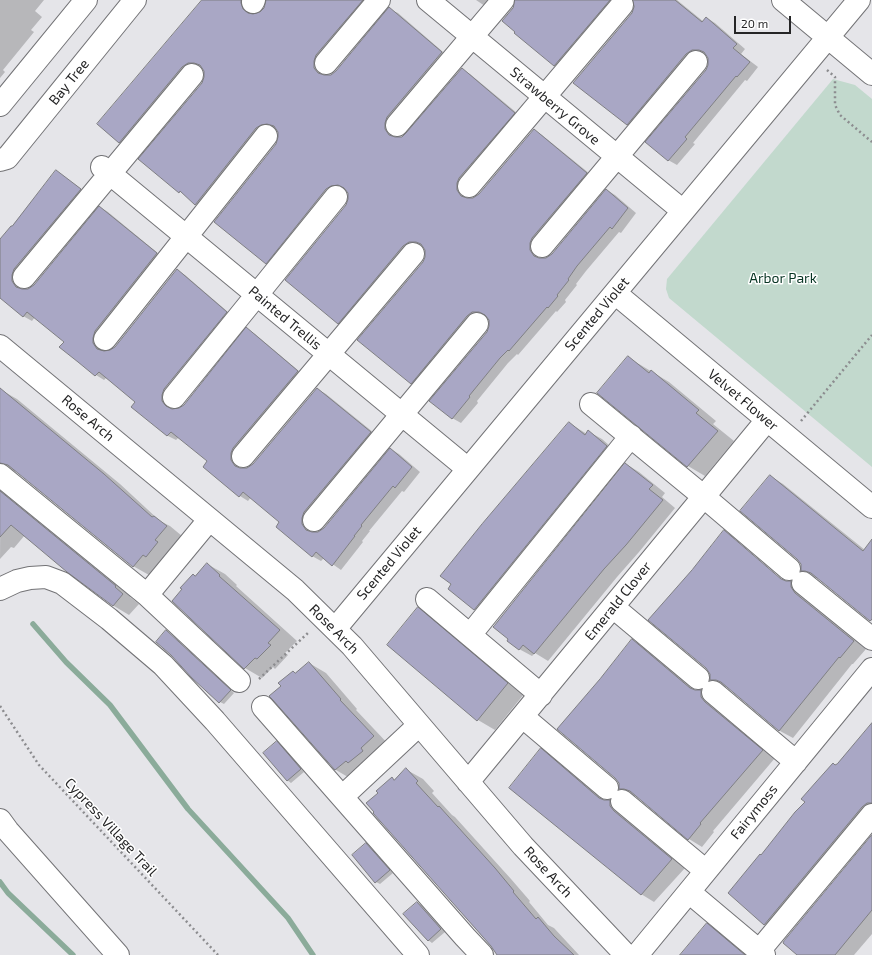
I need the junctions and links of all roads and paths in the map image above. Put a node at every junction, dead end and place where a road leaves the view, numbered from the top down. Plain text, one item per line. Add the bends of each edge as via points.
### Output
1 (86, 0) edge
2 (135, 0) edge
3 (379, 0) edge
4 (428, 0) edge
5 (503, 0) edge
6 (783, 0) edge
7 (859, 0) edge
8 (622, 5) dead end
9 (472, 37) junction
10 (828, 38) junction
11 (811, 57) junction
12 (696, 62) dead end
13 (326, 64) dead end
14 (872, 74) edge
15 (192, 75) dead end
16 (544, 97) junction
17 (0, 105) edge
18 (398, 125) dead end
19 (266, 136) dead end
20 (872, 142) edge
21 (617, 157) junction
22 (0, 160) edge
23 (106, 170) junction
24 (469, 186) dead end
25 (336, 197) dead end
26 (683, 211) junction
27 (186, 236) junction
28 (542, 246) dead end
29 (413, 254) dead end
30 (24, 276) dead end
31 (615, 293) junction
32 (257, 295) junction
33 (476, 324) dead end
34 (872, 335) edge
35 (105, 339) dead end
36 (0, 346) edge
37 (329, 354) junction
38 (174, 397) dead end
39 (591, 404) dead end
40 (402, 415) junction
41 (767, 420) junction
42 (631, 436) junction
43 (787, 437) junction
44 (243, 456) dead end
45 (468, 469) junction
46 (0, 474) edge
47 (703, 496) junction
48 (872, 507) edge
49 (209, 520) junction
50 (314, 520) dead end
51 (0, 589) edge
52 (147, 595) junction
53 (427, 599) dead end
54 (613, 606) junction
55 (329, 624) junction
56 (470, 635) junction
57 (872, 639) edge
58 (872, 669) edge
59 (249, 681) joint
60 (541, 695) junction
61 (0, 706) edge
62 (263, 707) dead end
63 (523, 717) junction
64 (419, 725) junction
65 (796, 762) junction
66 (468, 782) junction
67 (342, 797) junction
68 (872, 815) edge
69 (0, 820) edge
70 (706, 871) junction
71 (689, 892) junction
72 (762, 953) edge
73 (118, 955) edge
74 (218, 955) edge
75 (418, 955) edge
76 (482, 955) edge
77 (626, 955) edge
78 (637, 955) edge

1 - 17 street
2 - 22 street, Bay Tree via 6,158
3 - 13 street
4 - 9 street, Strawberry Grove
5 - 9 street
6 - 10 street
7 - 10 street, Scented Violet
8 - 16 street
9 - 16 street, Strawberry Grove
9 - 18 street
10 - 11 street, Scented Violet
10 - 14 street
11 - 20 path via 835,77 835,105 840,115
11 - 26 street, Scented Violet
12 - 21 street
15 - 23 street
16 - 21 street, Strawberry Grove
16 - 24 street
19 - 27 street
21 - 26 street, Strawberry Grove
21 - 28 street
23 - 27 street, Painted Trellis
23 - 30 street
25 - 32 street
26 - 31 street, Scented Violet
27 - 32 street, Painted Trellis
27 - 35 street
29 - 37 street
31 - 41 street, Velvet Flower
31 - 45 street, Scented Violet
32 - 37 street, Painted Trellis
32 - 38 street
33 - 40 street
34 - 43 path
36 - 49 street, Rose Arch
37 - 40 street, Painted Trellis
37 - 44 street
39 - 42 street
40 - 45 street, Painted Trellis
40 - 50 street
41 - 43 street, Velvet Flower
41 - 47 street, Emerald Clover
42 - 47 street
42 - 56 street
43 - 48 street, Velvet Flower
45 - 55 street, Scented Violet
46 - 52 street
47 - 54 street, Emerald Clover
47 - 57 street
49 - 52 street
49 - 55 street, Rose Arch via 295,590
51 - 75 street via 30,578 46,577 62,583 163,665 215,721
52 - 59 street
53 - 56 street
54 - 60 street, Emerald Clover
54 - 65 street
55 - 59 path
55 - 64 street, Rose Arch via 352,646
56 - 60 street
58 - 65 street, Fairymoss
60 - 63 street, Emerald Clover
61 - 74 path, Cypress Village Trail via 39,765
62 - 67 street
63 - 66 street, Emerald Clover
63 - 70 street
64 - 66 street, Rose Arch
64 - 67 street
65 - 70 street, Fairymoss
66 - 77 street, Rose Arch via 523,846
67 - 76 street
68 - 72 street
69 - 73 street
70 - 71 street, Fairymoss
71 - 72 street
71 - 78 street, Fairymoss

